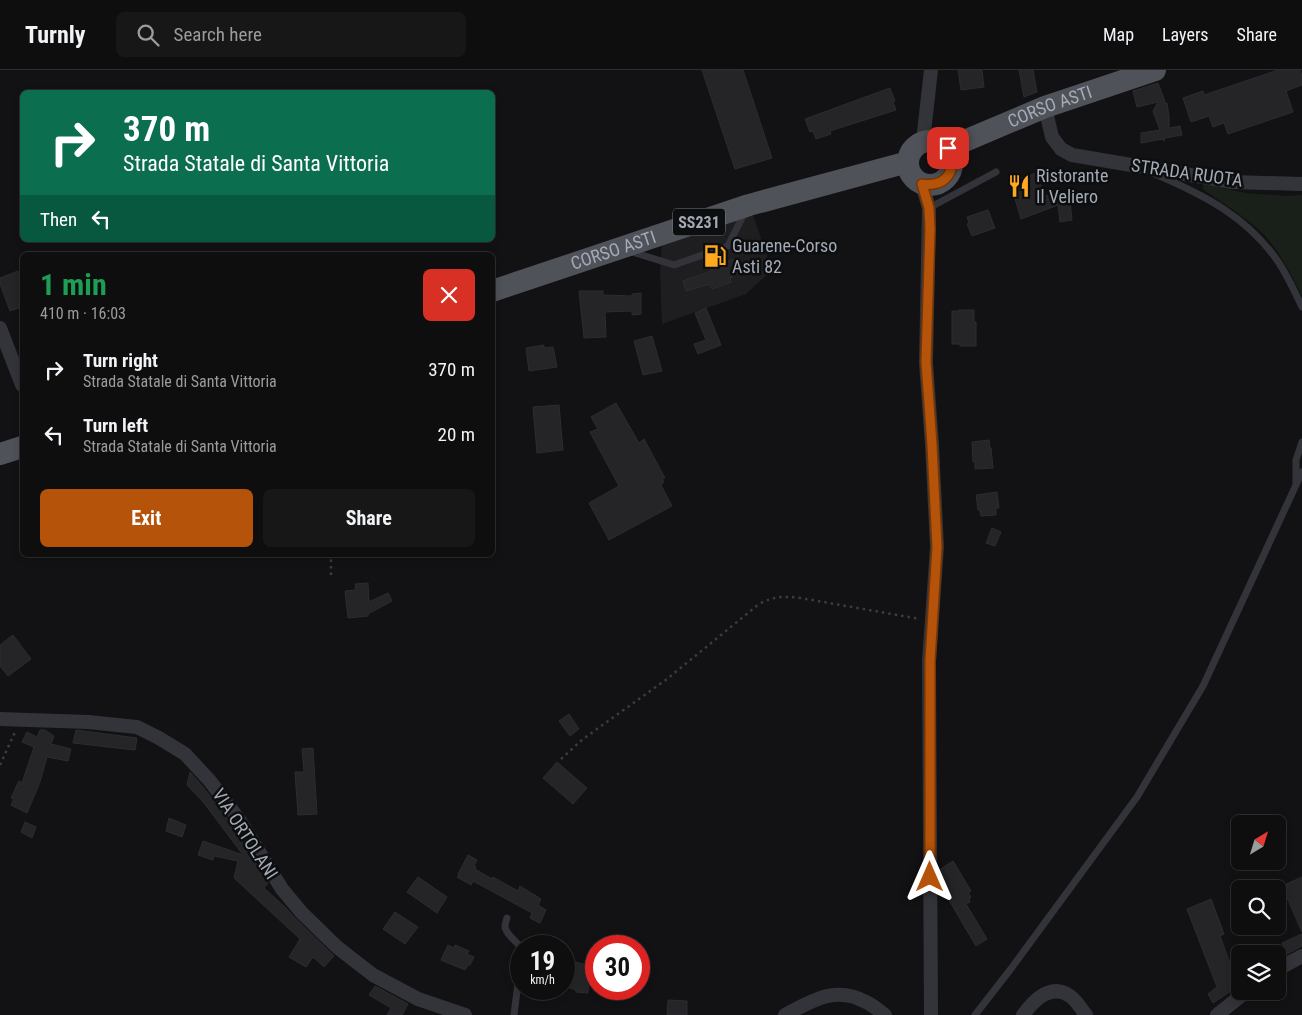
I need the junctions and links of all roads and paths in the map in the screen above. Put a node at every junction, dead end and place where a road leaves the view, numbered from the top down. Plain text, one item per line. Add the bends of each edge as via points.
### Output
1 (931, 70) edge
2 (1155, 70) edge
3 (1046, 106) junction
4 (923, 141) junction
5 (948, 148) junction
6 (908, 162) junction
7 (1136, 166) junction
8 (996, 172) dead end
9 (922, 184) junction
10 (1302, 184) edge
11 (749, 205) junction
12 (929, 208) junction
13 (620, 248) junction
14 (495, 289) edge
15 (1302, 308) edge
16 (0, 328) edge
17 (20, 380) edge
18 (1302, 442) edge
19 (20, 448) edge
20 (0, 454) edge
21 (1302, 472) edge
22 (1296, 487) junction
23 (331, 557) edge
24 (331, 575) dead end
25 (932, 622) junction
26 (0, 720) edge
27 (21, 720) junction
28 (561, 759) dead end
29 (0, 765) edge
30 (507, 918) dead end
31 (510, 935) edge
32 (1302, 956) edge
33 (1286, 965) edge
34 (516, 1000) edge
35 (1236, 1000) edge
36 (465, 1015) edge
37 (514, 1015) edge
38 (785, 1015) edge
39 (885, 1015) edge
40 (931, 1015) edge
41 (975, 1015) edge
42 (1023, 1015) edge
43 (1086, 1015) edge
44 (1217, 1015) edge

1 - 4 street
2 - 3 main road, CORSO ASTI
3 - 5 main road, CORSO ASTI
3 - 7 street, STRADA RUOTA via 1052,137 1061,150 1072,155
4 - 5 main road via 936,141
4 - 6 main road via 912,149
5 - 9 main road via 953,162 948,176 937,184
6 - 9 main road via 908,169
6 - 11 main road, CORSO ASTI / SS231
7 - 10 street, STRADA RUOTA via 1232,182
7 - 15 lane via 1196,192 1239,220 1279,263
8 - 12 lane
9 - 12 street
11 - 13 main road, CORSO ASTI / SS231
11 - 13 lane via 728,246 674,264
12 - 25 street via 926,362 937,547
13 - 14 main road, CORSO ASTI / SS231
16 - 17 street
18 - 22 lane via 1296,460
19 - 20 main road
21 - 22 lane
22 - 41 lane via 1203,686 1137,797
23 - 24 path
25 - 28 path via 801,598 770,598
25 - 40 street
26 - 27 street, VIA ORTOLANI
27 - 29 path
27 - 36 street, VIA ORTOLANI via 137,727 185,754 240,821 282,889 337,947 373,975 418,999
30 - 31 lane via 505,928
32 - 33 street
34 - 37 lane
35 - 44 street
38 - 39 street via 820,997 840,994 854,996
42 - 43 street via 1039,997 1061,992 1074,1000

